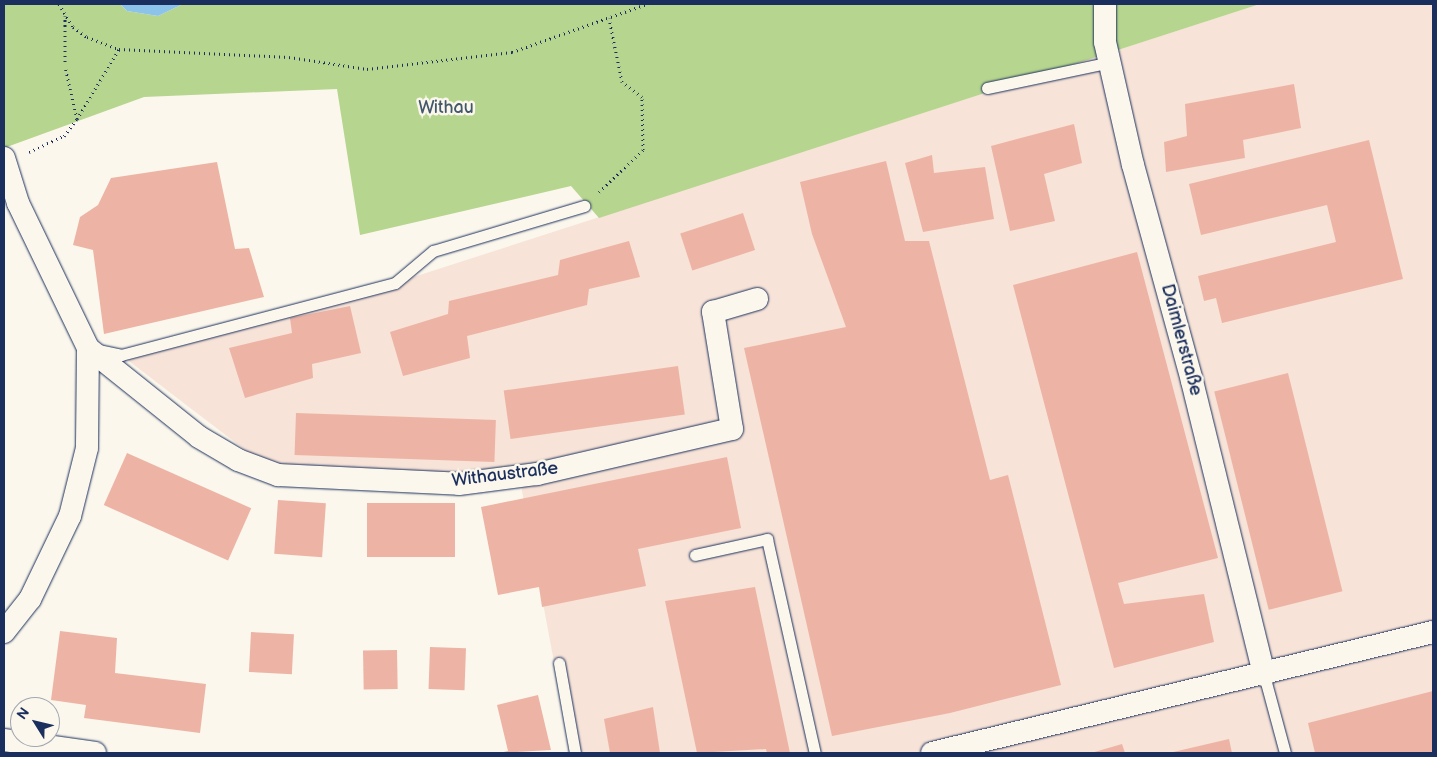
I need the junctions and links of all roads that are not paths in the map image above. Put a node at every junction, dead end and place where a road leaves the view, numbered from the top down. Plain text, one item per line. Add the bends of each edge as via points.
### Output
1 (1105, 4) edge
2 (1110, 62) junction
3 (987, 88) dead end
4 (4, 160) edge
5 (584, 206) road end
6 (11, 211) edge
7 (757, 298) dead end
8 (88, 348) junction
9 (696, 555) dead end
10 (4, 632) edge
11 (1433, 632) edge
12 (559, 663) dead end
13 (1264, 675) junction
14 (4, 740) edge
15 (95, 753) edge
16 (576, 753) edge
17 (815, 753) edge
18 (932, 753) edge
19 (1285, 753) edge

1 - 2 street, Daimlerstraße
2 - 3 lane
2 - 13 street, Daimlerstraße
4 - 6 street
5 - 8 lane via 433,251 394,283 121,355
6 - 8 street
7 - 8 street, Withaustraße via 712,312 732,429 537,474 459,484 278,475 238,460 199,437
8 - 10 street via 87,448 70,516 30,599
9 - 17 lane via 767,539
11 - 13 street
12 - 16 lane
13 - 18 street
13 - 19 lane
14 - 15 street

